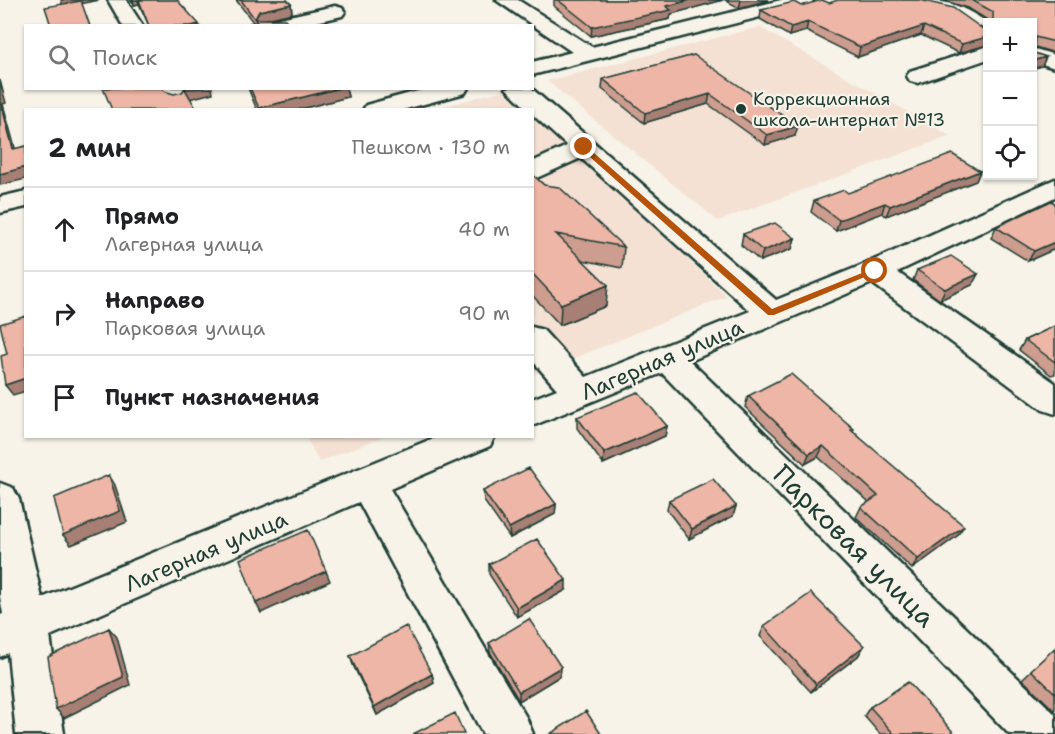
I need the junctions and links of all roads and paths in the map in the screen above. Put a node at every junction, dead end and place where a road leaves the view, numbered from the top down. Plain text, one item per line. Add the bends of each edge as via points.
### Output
1 (117, 0) edge
2 (505, 0) edge
3 (722, 0) edge
4 (804, 0) edge
5 (914, 0) edge
6 (335, 13) edge
7 (747, 15) junction
8 (132, 24) edge
9 (279, 24) edge
10 (983, 29) edge
11 (983, 53) edge
12 (590, 55) junction
13 (1037, 56) edge
14 (1055, 63) edge
15 (534, 69) edge
16 (918, 76) dead end
17 (440, 90) edge
18 (519, 90) edge
19 (415, 93) edge
20 (381, 108) edge
21 (584, 147) junction
22 (534, 170) edge
23 (1050, 194) edge
24 (24, 199) edge
25 (0, 205) edge
26 (875, 271) junction
27 (771, 313) junction
28 (534, 340) edge
29 (666, 357) junction
30 (580, 393) junction
31 (1055, 401) edge
32 (534, 412) edge
33 (472, 438) edge
34 (368, 484) junction
35 (0, 499) edge
36 (14, 631) edge
37 (40, 734) edge
38 (509, 734) edge
39 (1042, 734) edge

1 - 8 street
2 - 12 street
3 - 7 street
4 - 7 street
5 - 10 street via 958,11
6 - 9 street
7 - 12 street
11 - 16 street
12 - 15 street
13 - 14 street
17 - 19 street
18 - 21 street
19 - 20 street
21 - 22 street
21 - 27 street
23 - 26 street, Лагерная улица
24 - 25 street
26 - 27 street, Лагерная улица
26 - 31 street
27 - 29 street, Лагерная улица
28 - 30 street
29 - 30 street, Лагерная улица
29 - 39 street, Парковая улица
30 - 32 street, Лагерная улица
33 - 34 street, Лагерная улица
34 - 36 street, Лагерная улица
34 - 38 street
35 - 36 street
36 - 37 street

